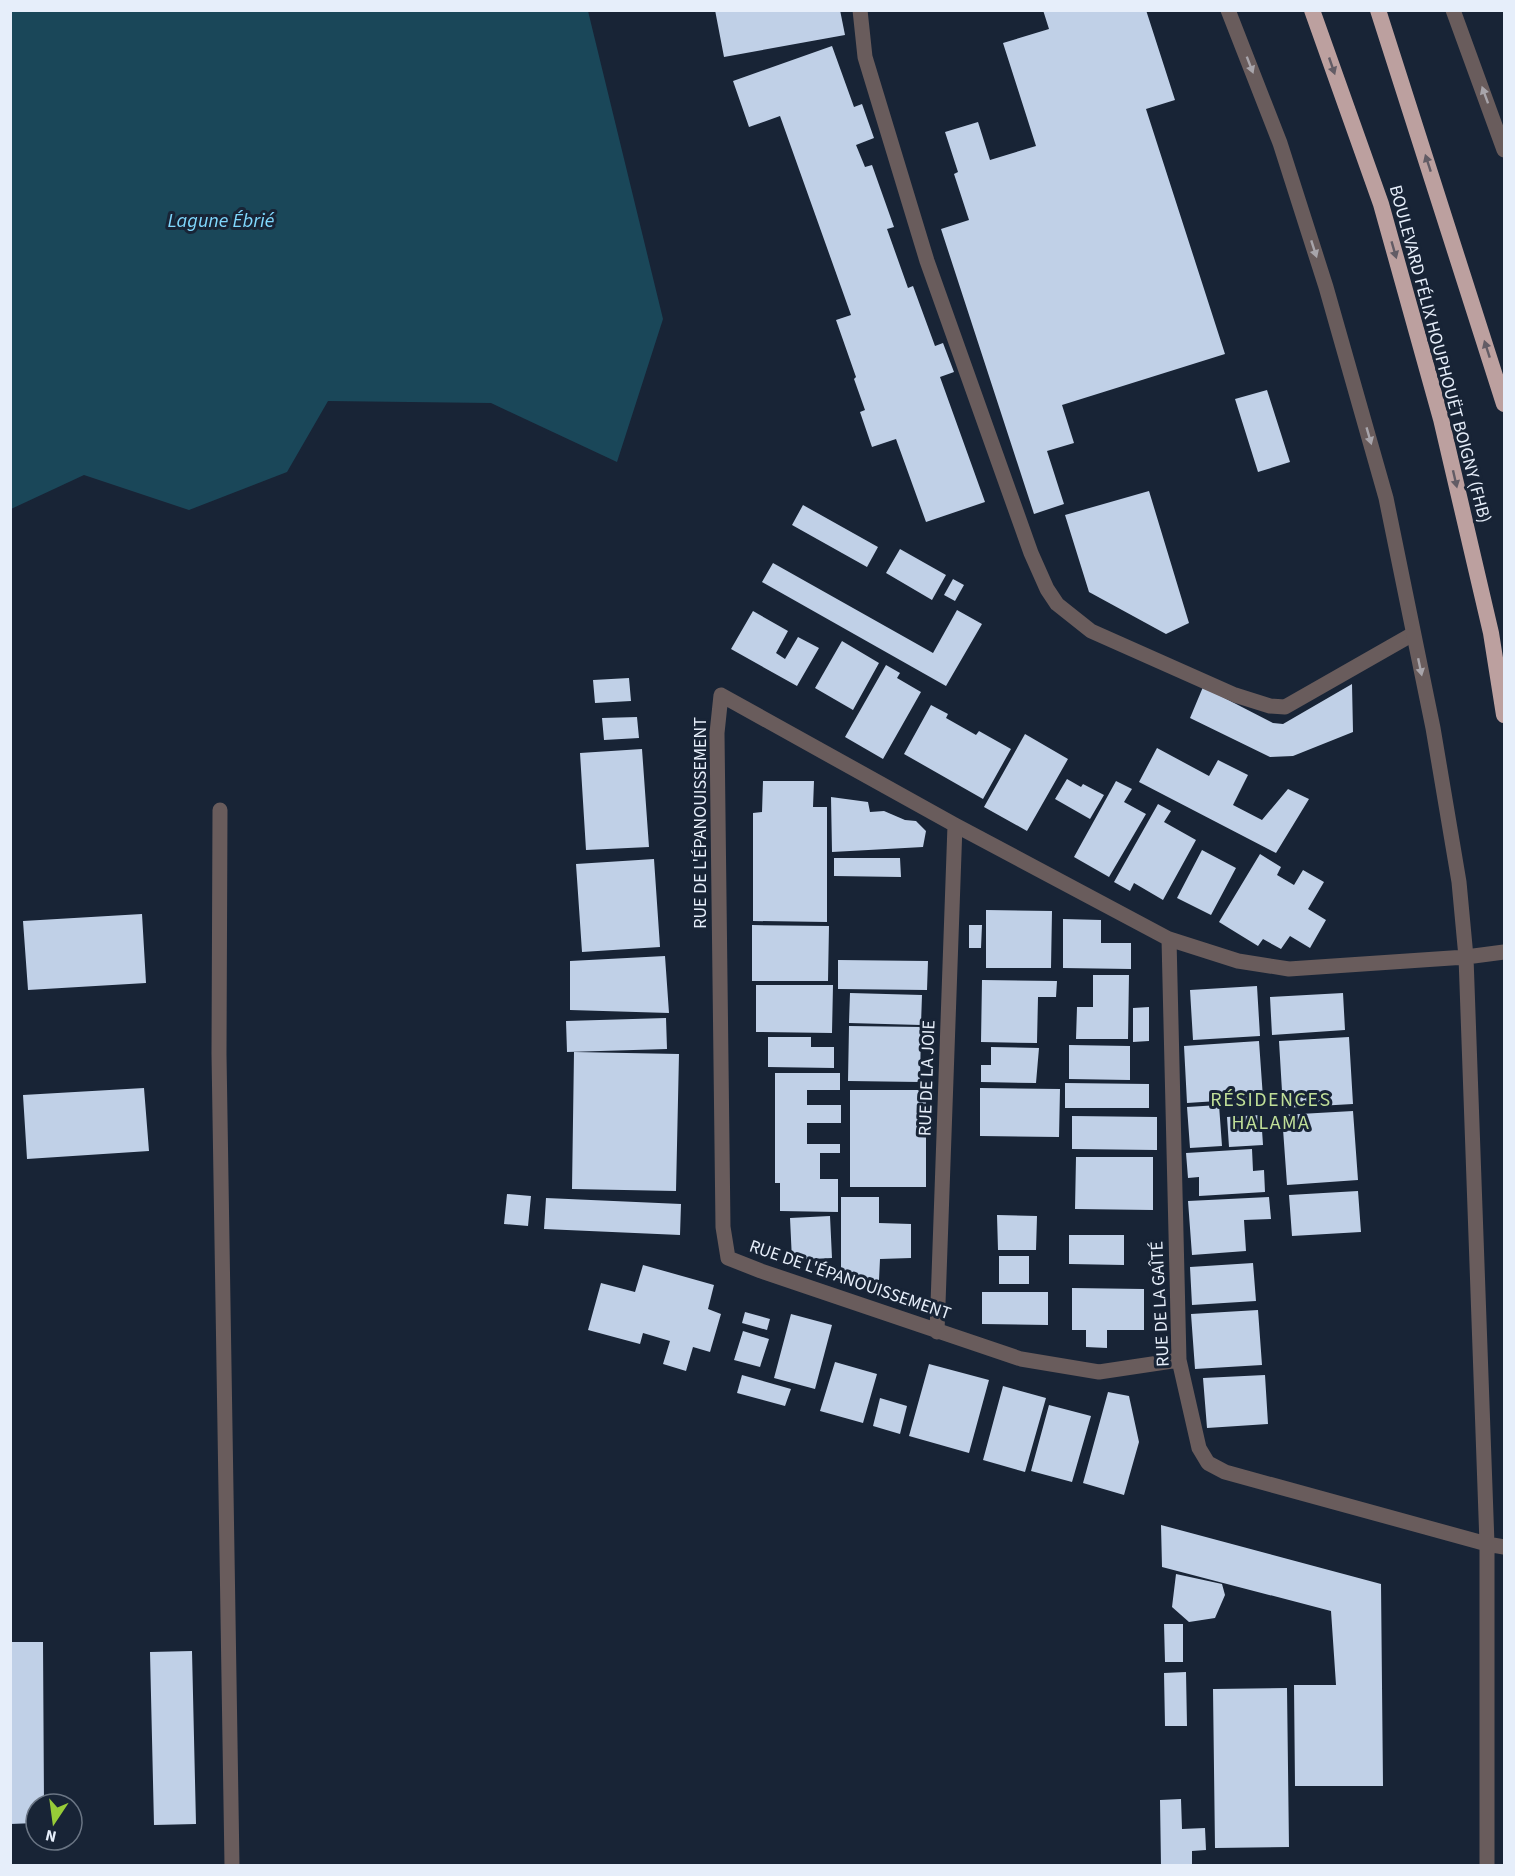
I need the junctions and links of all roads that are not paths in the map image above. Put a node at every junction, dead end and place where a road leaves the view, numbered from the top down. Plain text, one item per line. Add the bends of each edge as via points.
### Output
1 (860, 10) edge
2 (1228, 10) edge
3 (1312, 10) edge
4 (1378, 10) edge
5 (1454, 10) edge
6 (1504, 150) edge
7 (1504, 404) edge
8 (1413, 634) junction
9 (1504, 715) edge
10 (220, 810) dead end
11 (955, 825) junction
12 (1169, 939) junction
13 (1504, 952) edge
14 (1466, 957) junction
15 (937, 1332) junction
16 (1179, 1360) junction
17 (1486, 1544) junction
18 (1504, 1547) edge
19 (232, 1866) edge
20 (1487, 1866) edge

1 - 8 street via 865,57 927,261 1031,553 1057,604 1092,631 1235,695 1270,706 1285,707
2 -> 8 street via 1280,142 1326,287 1386,498
3 -> 9 highway, BOULEVARD FÉLIX HOUPHOUËT BOIGNY (FHB) via 1381,204 1441,419 1491,633
7 -> 4 highway
6 -> 5 street
8 -> 14 street via 1459,882
10 - 19 street via 219,1054
11 - 12 street, RUE DE L'ÉPANOUISSEMENT
11 - 15 street, RUE DE LA JOIE
11 - 15 street, RUE DE L'ÉPANOUISSEMENT via 721,695 717,733 721,1098 723,1227 728,1258
12 - 14 street, RUE DE L'ÉPANOUISSEMENT via 1238,961 1288,969
12 - 16 street, RUE DE LA GAÎTÉ
13 - 14 street, RUE DE L'ÉPANOUISSEMENT
14 - 17 street
15 - 16 street, RUE DE L'ÉPANOUISSEMENT via 1021,1359 1099,1372
16 - 17 street, RUE DE LA GAÎTÉ via 1199,1448 1208,1463 1225,1472
17 - 18 street, RUE DE LA GAÎTÉ
17 - 20 street

